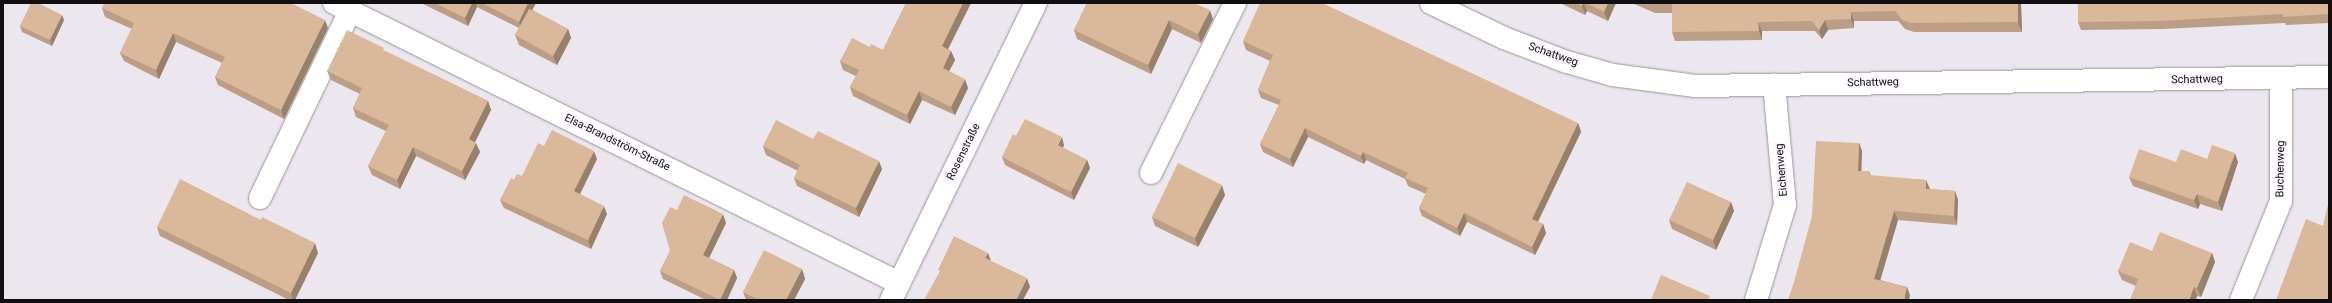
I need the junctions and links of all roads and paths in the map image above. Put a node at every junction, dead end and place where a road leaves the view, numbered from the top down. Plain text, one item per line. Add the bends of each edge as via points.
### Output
1 (1036, 3) edge
2 (1234, 3) edge
3 (1431, 3) edge
4 (342, 7) edge
5 (2329, 77) edge
6 (2281, 79) junction
7 (1774, 84) junction
8 (1151, 174) dead end
9 (260, 198) dead end
10 (895, 291) edge
11 (1756, 300) edge
12 (2241, 300) edge

1 - 10 street, Rosenstraße
2 - 8 street
3 - 7 street, Schattweg via 1504,38 1567,62 1613,74 1695,86
4 - 9 street
4 - 10 street, Elsa-Brandström-Straße
5 - 6 street, Schattweg
6 - 7 street, Schattweg
6 - 12 street, Buchenweg via 2281,201
7 - 11 street, Eichenweg via 1785,205

